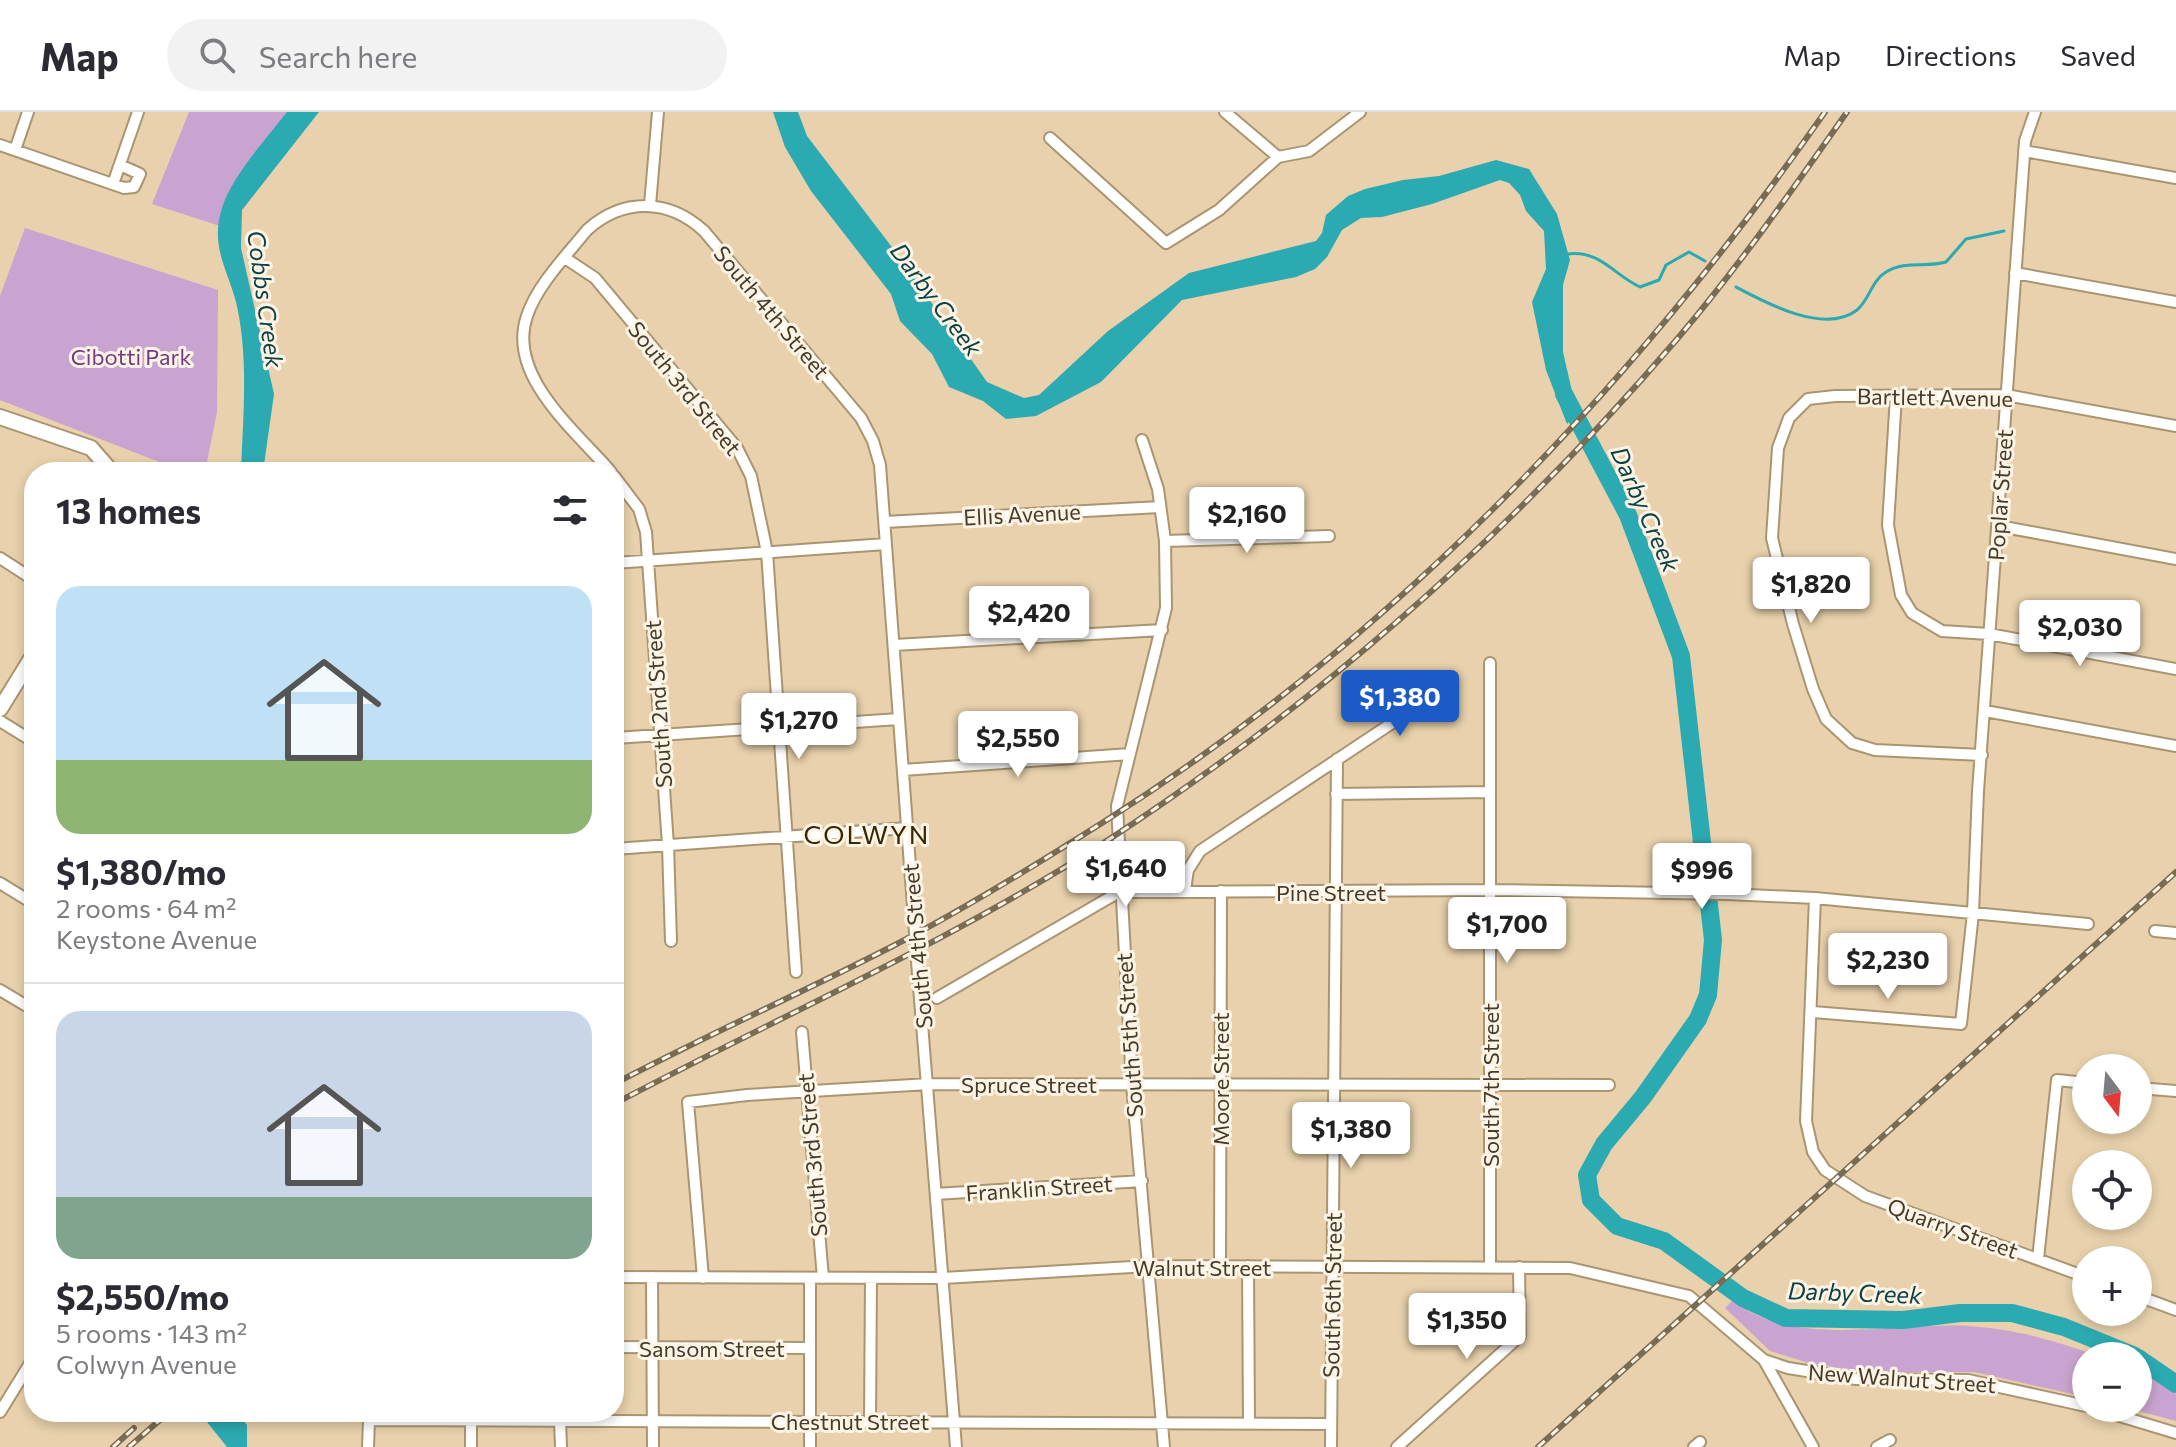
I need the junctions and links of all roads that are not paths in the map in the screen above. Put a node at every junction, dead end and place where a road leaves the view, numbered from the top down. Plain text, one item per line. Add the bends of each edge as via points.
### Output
1 (28, 112) edge
2 (138, 112) edge
3 (658, 112) edge
4 (1225, 112) edge
5 (1360, 112) edge
6 (2035, 112) edge
7 (1050, 138) dead end
8 (0, 145) edge
9 (15, 150) junction
10 (2024, 151) junction
11 (1278, 157) junction
12 (120, 165) junction
13 (2176, 178) edge
14 (113, 184) junction
15 (650, 205) junction
16 (565, 258) junction
17 (2015, 273) junction
18 (2176, 302) edge
19 (2006, 395) junction
20 (1896, 396) junction
21 (0, 417) edge
22 (2176, 426) edge
23 (1142, 440) dead end
24 (106, 462) edge
25 (602, 462) edge
26 (624, 491) edge
27 (1160, 507) junction
28 (885, 522) junction
29 (1999, 526) junction
30 (1329, 536) dead end
31 (1165, 541) junction
32 (886, 544) junction
33 (767, 552) junction
34 (0, 558) edge
35 (2176, 559) edge
36 (648, 560) junction
37 (624, 562) edge
38 (24, 574) edge
39 (1162, 630) junction
40 (1989, 634) junction
41 (894, 645) junction
42 (1490, 663) dead end
43 (24, 667) edge
44 (2176, 669) edge
45 (5, 692) edge
46 (0, 709) edge
47 (1410, 711) dead end
48 (1985, 711) junction
49 (899, 719) junction
50 (0, 721) edge
51 (780, 727) junction
52 (660, 735) junction
53 (24, 736) edge
54 (624, 737) edge
55 (2176, 746) edge
56 (1130, 754) junction
57 (1982, 755) junction
58 (1337, 759) junction
59 (903, 770) junction
60 (1490, 792) junction
61 (1336, 794) junction
62 (907, 828) junction
63 (789, 836) junction
64 (668, 845) junction
65 (624, 848) edge
66 (0, 883) edge
67 (1185, 890) junction
68 (1490, 890) junction
69 (1221, 891) junction
70 (1119, 892) junction
71 (1334, 893) junction
72 (24, 898) edge
73 (1815, 898) junction
74 (1973, 913) junction
75 (2088, 924) dead end
76 (2155, 931) dead end
77 (2176, 933) edge
78 (671, 941) dead end
79 (796, 972) dead end
80 (0, 990) edge
81 (937, 998) dead end
82 (24, 1004) edge
83 (1813, 1012) junction
84 (802, 1032) dead end
85 (1334, 1082) junction
86 (2072, 1082) edge
87 (929, 1084) junction
88 (1132, 1084) junction
89 (1219, 1084) junction
90 (1490, 1085) junction
91 (1609, 1085) dead end
92 (2152, 1089) edge
93 (2176, 1091) edge
94 (807, 1092) junction
95 (1142, 1181) junction
96 (936, 1194) junction
97 (2038, 1259) junction
98 (1149, 1266) junction
99 (1220, 1266) junction
100 (1248, 1266) junction
101 (1333, 1267) junction
102 (1490, 1267) junction
103 (1519, 1267) junction
104 (2072, 1272) edge
105 (624, 1277) edge
106 (652, 1277) junction
107 (703, 1278) junction
108 (810, 1278) junction
109 (823, 1278) junction
110 (871, 1278) junction
111 (943, 1278) junction
112 (2152, 1301) edge
113 (2176, 1310) edge
114 (624, 1347) edge
115 (653, 1347) junction
116 (810, 1348) junction
117 (1764, 1360) junction
118 (24, 1373) edge
119 (2072, 1403) edge
120 (0, 1412) edge
121 (624, 1421) edge
122 (654, 1421) junction
123 (810, 1421) junction
124 (870, 1421) junction
125 (369, 1422) edge
126 (471, 1422) edge
127 (560, 1422) edge
128 (954, 1422) junction
129 (2139, 1422) edge
130 (1162, 1423) junction
131 (1249, 1423) junction
132 (1331, 1424) junction
133 (2176, 1433) edge
134 (1890, 1440) dead end
135 (368, 1447) edge
136 (471, 1447) edge
137 (561, 1447) edge
138 (653, 1447) edge
139 (810, 1447) edge
140 (956, 1447) edge
141 (1164, 1447) edge
142 (1331, 1447) edge
143 (1397, 1447) edge
144 (1813, 1447) edge
145 (1877, 1447) edge

1 - 9 street
2 - 12 street
3 - 15 street
4 - 11 street
5 - 11 street via 1309,151
6 - 10 street, Poplar Street
7 - 11 street via 1166,243 1219,210
8 - 9 street
9 - 14 street
10 - 13 street
10 - 17 street, Poplar Street
12 - 14 street
12 - 14 street via 136,170 139,182 130,189
15 - 16 street via 623,208 599,219
15 - 28 street, South 4th Street via 685,216 704,231 861,418 878,455
16 - 25 street, South 2nd Street via 524,325 526,357 539,387
16 - 33 street, South 3rd Street via 595,278 737,448 751,476
17 - 18 street
17 - 19 street, Poplar Street
19 - 20 street, Bartlett Avenue
19 - 22 street, Bartlett Avenue
19 - 29 street, Poplar Street
20 - 40 street via 1888,525 1901,595 1927,625
20 - 57 street, Bartlett Avenue via 1808,399 1789,418 1778,448 1772,538 1793,624 1826,719 1852,743 1875,750
21 - 24 street via 78,443
23 - 27 street, South 5th Street
26 - 36 street, South 2nd Street via 642,516
27 - 28 street, Ellis Avenue
27 - 31 street, South 5th Street
28 - 32 street, South 4th Street
29 - 35 street
29 - 40 street, Poplar Street
30 - 31 street
31 - 39 street, South 5th Street
32 - 33 street
32 - 41 street, South 4th Street
33 - 36 street
33 - 51 street, South 3rd Street
34 - 38 street
36 - 37 street
36 - 52 street, South 2nd Street
39 - 41 street
39 - 56 street, South 5th Street
40 - 44 street
40 - 48 street, Poplar Street
41 - 49 street, South 4th Street
42 - 60 street, South 7th Street
43 - 45 street
45 - 46 street
47 - 58 street
48 - 55 street
48 - 57 street, Poplar Street
49 - 51 street
49 - 59 street, South 4th Street
50 - 53 street
51 - 52 street
51 - 63 street, South 3rd Street
52 - 54 street
52 - 64 street, South 2nd Street
56 - 59 street
56 - 70 street, South 5th Street via 1117,806
57 - 74 street, Poplar Street
58 - 61 street, South 6th Street
58 - 67 street via 1200,851 1188,870
59 - 62 street, South 4th Street
60 - 61 street
60 - 68 street, South 7th Street
61 - 71 street, South 6th Street
62 - 63 street
62 - 87 street, South 4th Street, bridge
63 - 64 street
63 - 79 street, South 3rd Street
64 - 65 street
64 - 78 street, South 2nd Street
66 - 72 street
67 - 69 street, Pine Street
67 - 70 street, Pine Street
68 - 71 street, Pine Street
68 - 73 street, Pine Street
68 - 90 street, South 7th Street
69 - 71 street, Pine Street
69 - 89 street, Moore Street
70 - 81 street, Pine Street
70 - 88 street, South 5th Street
71 - 85 street, South 6th Street
73 - 74 street, Pine Street
73 - 83 street
74 - 75 street, Pine Street
74 - 83 street, Poplar Street via 1961,1024
76 - 77 street
80 - 82 street
83 - 97 street, Quarry Street via 1806,1121 1813,1152 1825,1170 1865,1196
84 - 94 street, South 3rd Street
85 - 89 street, Spruce Street
85 - 90 street, Spruce Street
85 - 101 street, South 6th Street
86 - 97 street via 2057,1080
87 - 88 street, Spruce Street
87 - 94 street, Spruce Street
87 - 96 street, South 4th Street
88 - 89 street, Spruce Street
88 - 95 street, South 5th Street
89 - 99 street, Moore Street
90 - 91 street, Spruce Street
90 - 102 street, South 7th Street
92 - 93 street
94 - 107 street, Spruce Street via 688,1102
94 - 109 street, South 3rd Street
95 - 96 street, Franklin Street
95 - 98 street, South 5th Street
96 - 111 street, South 4th Street
97 - 104 street, Quarry Street
98 - 99 street, Walnut Street
98 - 111 street, Walnut Street
98 - 130 street, South 5th Street
99 - 100 street, Walnut Street
100 - 101 street, Walnut Street
100 - 131 street
101 - 102 street, Walnut Street
101 - 132 street, South 6th Street
102 - 103 street, Walnut Street
103 - 117 street, Walnut Street via 1570,1268 1689,1296
103 - 143 street via 1520,1336
105 - 106 street, Walnut Street
106 - 107 street, Walnut Street
106 - 115 street
107 - 108 street, Walnut Street
108 - 109 street, Walnut Street
108 - 116 street
109 - 110 street, Walnut Street
110 - 111 street, Walnut Street
110 - 124 street
111 - 128 street, South 4th Street
112 - 113 street
114 - 115 street, Sansom Street
115 - 116 street, Sansom Street
115 - 122 street
116 - 123 street
117 - 119 street, New Walnut Street via 1856,1379 1992,1384
117 - 144 street
118 - 120 street
121 - 122 street, Chestnut Street
122 - 123 street, Chestnut Street
122 - 138 street
123 - 124 street, Chestnut Street
123 - 139 street
124 - 128 street, Chestnut Street
125 - 135 street, Chestnut Street
126 - 136 street
127 - 137 street
128 - 130 street, Chestnut Street
128 - 140 street, South 4th Street
129 - 133 street
130 - 131 street, Chestnut Street
130 - 141 street, South 5th Street
131 - 132 street, Chestnut Street
132 - 142 street, South 6th Street
134 - 145 street

